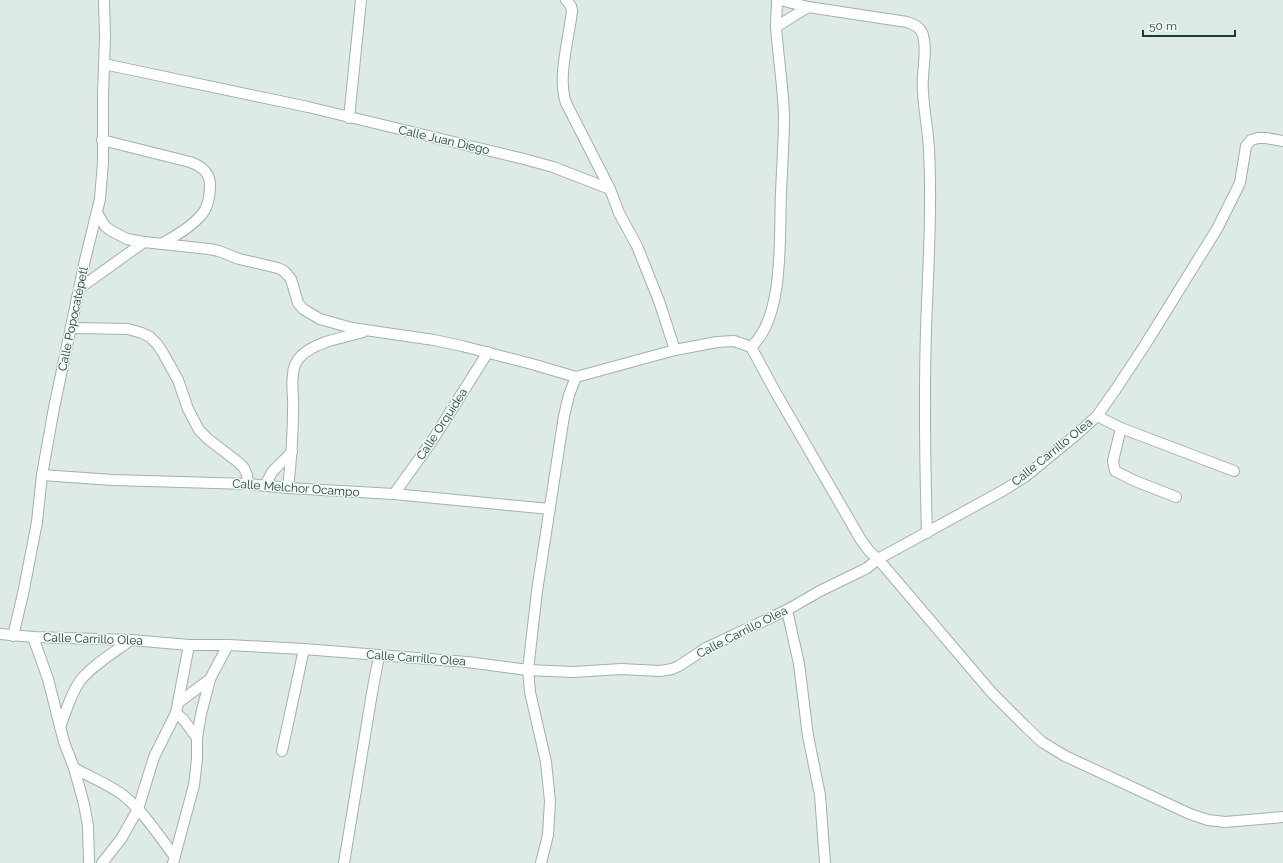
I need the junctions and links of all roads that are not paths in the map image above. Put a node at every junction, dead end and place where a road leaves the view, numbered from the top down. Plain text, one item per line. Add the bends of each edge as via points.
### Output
1 (104, 0) edge
2 (566, 0) edge
3 (777, 0) edge
4 (780, 0) edge
5 (360, 2) edge
6 (808, 7) junction
7 (776, 27) junction
8 (104, 64) junction
9 (349, 118) junction
10 (102, 140) junction
11 (1283, 141) edge
12 (610, 188) junction
13 (97, 213) junction
14 (144, 242) junction
15 (161, 244) junction
16 (80, 288) junction
17 (72, 328) junction
18 (368, 330) junction
19 (751, 347) junction
20 (675, 350) junction
21 (488, 352) junction
22 (576, 377) junction
23 (1097, 416) junction
24 (1121, 428) junction
25 (292, 452) junction
26 (1234, 471) dead end
27 (42, 475) junction
28 (248, 484) junction
29 (265, 486) junction
30 (288, 488) junction
31 (394, 494) junction
32 (1176, 497) dead end
33 (550, 509) junction
34 (927, 533) junction
35 (878, 559) junction
36 (786, 610) junction
37 (0, 634) edge
38 (13, 636) junction
39 (33, 637) junction
40 (131, 640) junction
41 (189, 644) junction
42 (228, 645) junction
43 (304, 649) junction
44 (379, 656) junction
45 (528, 670) junction
46 (210, 679) junction
47 (177, 708) junction
48 (60, 727) junction
49 (197, 738) junction
50 (282, 752) dead end
51 (74, 768) junction
52 (138, 809) junction
53 (1283, 817) edge
54 (174, 860) edge
55 (89, 863) edge
56 (102, 863) edge
57 (344, 863) edge
58 (541, 863) edge
59 (825, 863) edge

1 - 8 street, Calle Popocatépetl
2 - 12 street via 572,11 563,76 564,95
3 - 7 street
4 - 6 street
5 - 9 street
6 - 7 street
6 - 34 street via 907,22 920,28 923,35 925,46 922,91 929,148 930,188 924,391
7 - 19 street via 784,114 779,264 773,303 764,332
8 - 9 street, Calle Juan Diego
8 - 10 street, Calle Popocatépetl
9 - 12 street, Calle Juan Diego via 532,161
10 - 13 street, Calle Popocatépetl via 102,184
10 - 15 street via 190,162 206,171 210,192 204,211 192,224
11 - 23 street, Calle Carrillo Olea via 1258,138 1251,140 1246,146 1240,183 1217,229 1145,346
12 - 20 street via 619,213 638,246 660,301
13 - 14 street via 105,226 116,234
13 - 16 street, Calle Popocatépetl
14 - 15 street
14 - 16 street
15 - 18 street via 219,251 239,259 278,268 291,279 298,303 310,314 334,324
16 - 17 street, Calle Popocatépetl
17 - 27 street, Calle Popocatépetl
17 - 28 street via 128,329 150,337 157,344 178,380 199,430 244,468
18 - 21 street via 434,340
18 - 25 street via 313,348 297,360 292,381
19 - 20 street via 734,341 725,341
19 - 35 street via 851,524 870,552
20 - 22 street
21 - 22 street
21 - 31 street, Calle Orquídea via 432,441
22 - 33 street via 564,416
23 - 24 street
23 - 34 street, Calle Carrillo Olea via 1026,476
24 - 26 street
24 - 32 street via 1113,461 1115,471
25 - 29 street via 272,472
25 - 30 street
27 - 28 street, Calle Melchor Ocampo
27 - 38 street, Calle Popocatépetl via 37,522
28 - 29 street, Calle Melchor Ocampo
29 - 30 street, Calle Melchor Ocampo
30 - 31 street, Calle Melchor Ocampo
31 - 33 street, Calle Melchor Ocampo
33 - 45 street
34 - 35 street, Calle Carrillo Olea
35 - 36 street, Calle Carrillo Olea via 863,570
35 - 53 street via 992,693 1024,726 1064,756 1202,818 1225,822
36 - 45 street, Calle Carrillo Olea via 716,643 672,669 573,672
36 - 59 street via 799,664 808,736 820,795
37 - 38 street, Calle Carrillo Olea
38 - 39 street, Calle Carrillo Olea
39 - 40 street, Calle Carrillo Olea
39 - 48 street via 47,673
40 - 41 street, Calle Carrillo Olea
40 - 48 street via 80,681 68,703
41 - 42 street, Calle Carrillo Olea
41 - 47 street
42 - 43 street, Calle Carrillo Olea
42 - 46 street
43 - 44 street, Calle Carrillo Olea
43 - 50 street
44 - 45 street, Calle Carrillo Olea via 468,662
44 - 57 street
45 - 58 street via 530,692 546,762 550,801 548,835
46 - 47 street
46 - 49 street
47 - 49 street
47 - 52 street via 154,757
48 - 51 street
49 - 54 street via 194,785
51 - 52 street via 122,795
51 - 55 street via 88,826
52 - 54 street via 153,826
52 - 56 street via 121,839

